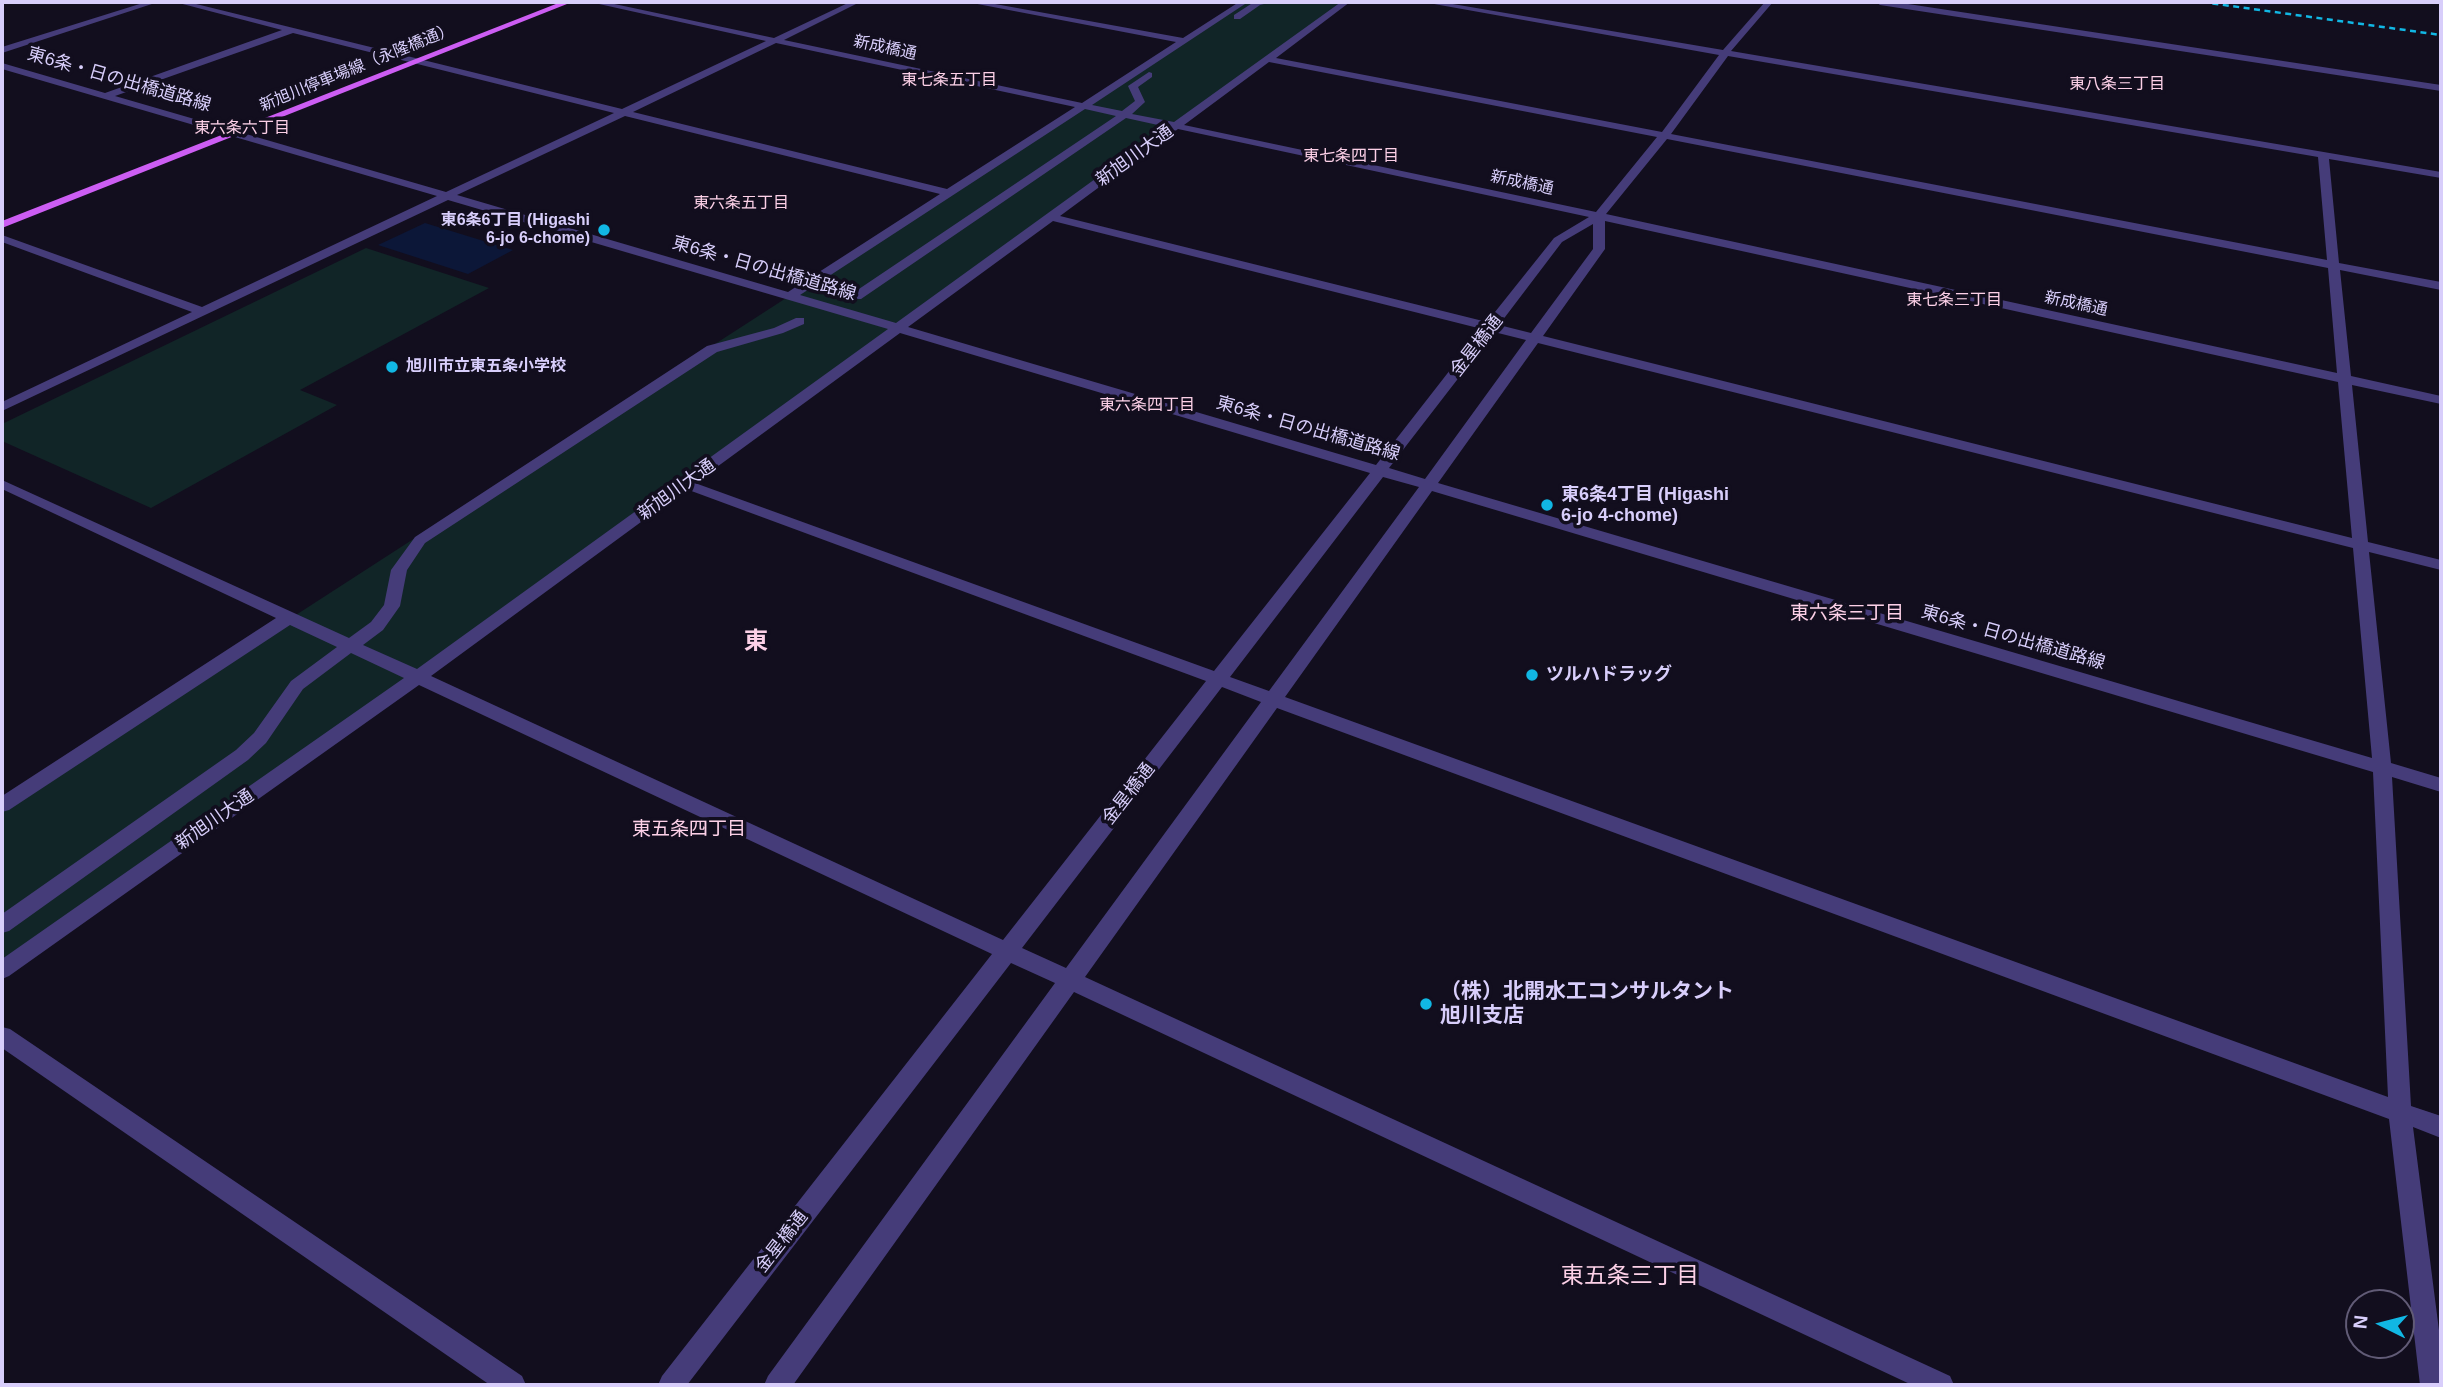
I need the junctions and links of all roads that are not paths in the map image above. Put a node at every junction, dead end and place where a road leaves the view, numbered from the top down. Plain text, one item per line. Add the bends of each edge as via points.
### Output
1 (154, 2) edge
2 (179, 2) edge
3 (568, 2) edge
4 (594, 2) edge
5 (856, 2) edge
6 (971, 2) edge
7 (1244, 2) edge
8 (1268, 2) edge
9 (1346, 2) edge
10 (1427, 2) edge
11 (1769, 2) edge
12 (1880, 2) edge
13 (292, 30) junction
14 (774, 41) junction
15 (1185, 41) junction
16 (2, 50) edge
17 (1725, 53) junction
18 (1268, 59) junction
19 (415, 62) junction
20 (2, 66) edge
21 (2441, 88) edge
22 (105, 96) junction
23 (1084, 107) junction
24 (623, 112) junction
25 (1124, 116) junction
26 (1175, 127) junction
27 (236, 133) junction
28 (1664, 136) junction
29 (2323, 155) junction
30 (2441, 175) edge
31 (949, 193) junction
32 (444, 196) junction
33 (1599, 216) junction
34 (1051, 217) junction
35 (2, 225) edge
36 (2, 238) edge
37 (2332, 265) junction
38 (2441, 286) edge
39 (790, 296) junction
40 (857, 296) dead end
41 (202, 312) junction
42 (800, 321) dead end
43 (1491, 327) junction
44 (899, 329) junction
45 (1534, 338) junction
46 (2345, 379) junction
47 (2441, 400) edge
48 (2, 407) edge
49 (1380, 471) junction
50 (2, 484) edge
51 (685, 484) junction
52 (1429, 485) junction
53 (2360, 545) junction
54 (2441, 565) edge
55 (290, 618) junction
56 (350, 645) junction
57 (418, 677) junction
58 (1218, 680) junction
59 (1273, 700) junction
60 (2382, 767) junction
61 (2441, 785) edge
62 (2, 805) edge
63 (2, 925) edge
64 (1008, 950) junction
65 (2, 970) edge
66 (1071, 979) junction
67 (2, 1035) edge
68 (2400, 1112) junction
69 (2441, 1127) edge
70 (513, 1385) edge
71 (671, 1385) edge
72 (777, 1385) edge
73 (1941, 1385) edge
74 (2433, 1385) edge

1 - 16 street
2 - 13 street
3 - 19 main road, 新旭川停車場線（永隆橋通）
4 - 14 street, 新成橋通
5 - 14 street
6 - 15 street
7 - 15 street
8 - 25 street via 1258,3 1133,86 1140,102
9 - 18 street, 新旭川大通
10 - 17 street
11 - 17 street, 金星橋通
12 - 21 street
13 - 19 street
13 - 22 street
14 - 23 street, 新成橋通
14 - 24 street
15 - 23 street
17 - 28 street, 金星橋通
17 - 29 street
18 - 26 street, 新旭川大通
18 - 28 street
19 - 24 street
19 - 27 main road, 新旭川停車場線（永隆橋通）
20 - 22 street, 東6条・日の出橋道路線
22 - 27 street, 東6条・日の出橋道路線
23 - 25 street, 新成橋通
23 - 31 street
24 - 31 street
24 - 32 street
25 - 26 street, 新成橋通
25 - 40 street
26 - 33 street, 新成橋通
26 - 34 street, 新旭川大通
27 - 32 street, 東6条・日の出橋道路線
27 - 35 main road, 新旭川停車場線（永隆橋通）
28 - 33 street, 金星橋通
28 - 37 street
29 - 30 street
29 - 37 street
31 - 39 street
32 - 39 street, 東6条・日の出橋道路線
32 - 41 street
33 - 43 street, 金星橋通 via 1558,240
33 - 45 street via 1600,249
33 - 46 street, 新成橋通
34 - 43 street
34 - 44 street, 新旭川大通
36 - 41 street
37 - 38 street
37 - 46 street
39 - 44 street, 東6条・日の出橋道路線
41 - 48 street
42 - 56 street, 新旭川大通 via 712,349 420,540 399,570 392,606 377,626
43 - 45 street
43 - 49 street, 金星橋通
44 - 49 street, 東6条・日の出橋道路線
44 - 51 street, 新旭川大通
45 - 52 street
45 - 53 street
46 - 47 street, 新成橋通
46 - 53 street
49 - 52 street, 東6条・日の出橋道路線
49 - 58 street, 金星橋通
50 - 55 street
51 - 57 street, 新旭川大通
51 - 58 street
52 - 59 street
52 - 60 street, 東6条・日の出橋道路線
53 - 54 street
53 - 60 street
55 - 56 street
55 - 62 street
56 - 57 street
56 - 63 street, 新旭川大通 via 297,685 260,738 242,755
57 - 64 street
57 - 65 street, 新旭川大通
58 - 59 street
58 - 64 street, 金星橋通
59 - 66 street
59 - 68 street
60 - 61 street, 東6条・日の出橋道路線
60 - 68 street
64 - 66 street
64 - 71 street, 金星橋通
66 - 72 street
66 - 73 street
67 - 70 street
68 - 69 street
68 - 74 street

